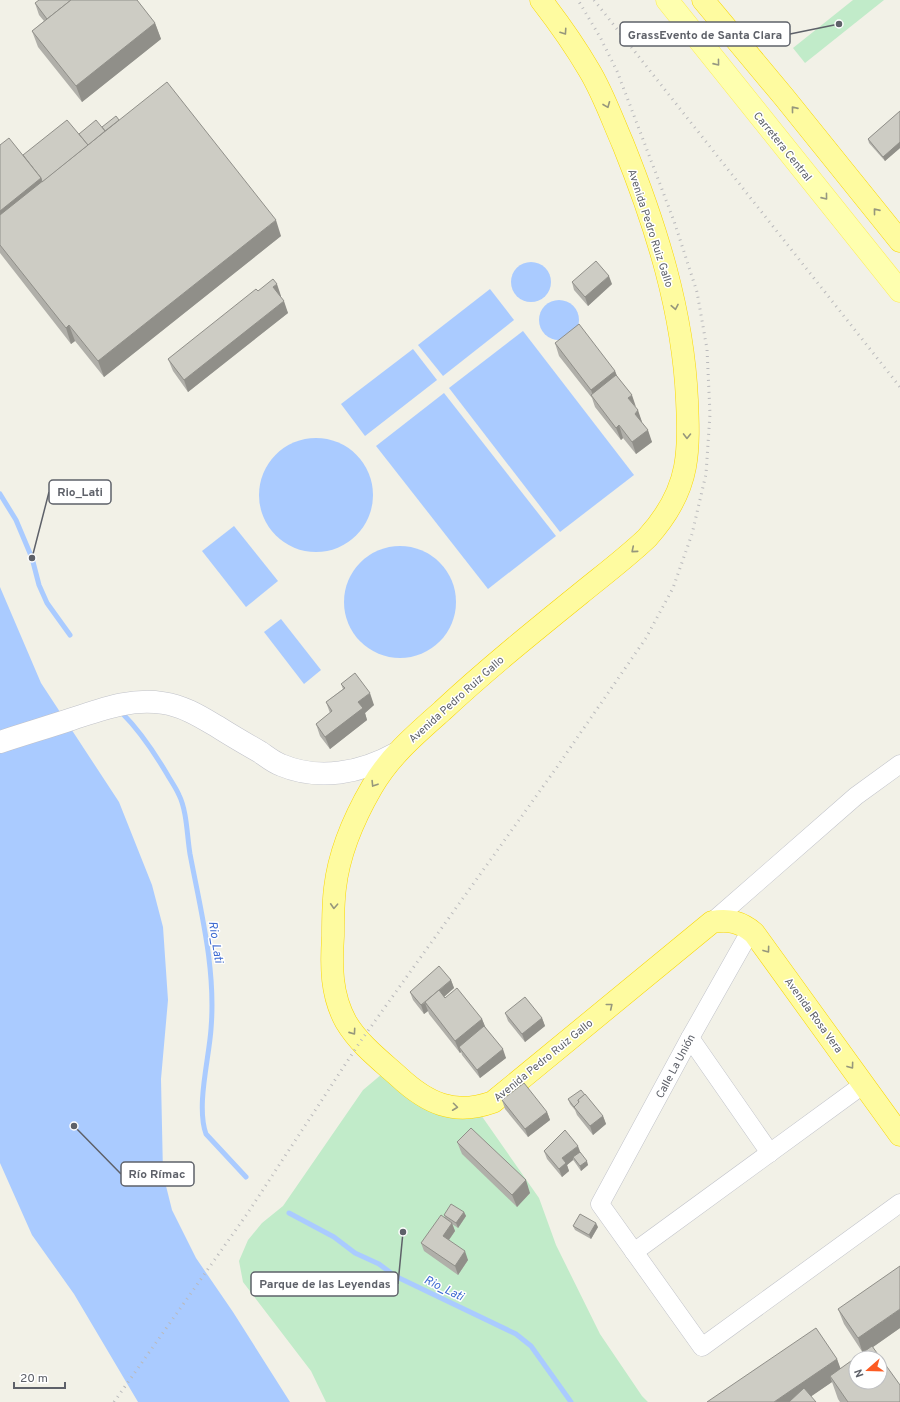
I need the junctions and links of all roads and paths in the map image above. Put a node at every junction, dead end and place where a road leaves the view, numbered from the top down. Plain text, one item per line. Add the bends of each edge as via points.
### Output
1 (541, 0) edge
2 (667, 0) edge
3 (703, 0) edge
4 (900, 241) edge
5 (900, 291) edge
6 (0, 742) edge
7 (396, 753) junction
8 (900, 764) edge
9 (712, 922) junction
10 (752, 930) junction
11 (690, 1038) junction
12 (864, 1084) junction
13 (900, 1135) edge
14 (770, 1153) junction
15 (900, 1203) edge
16 (634, 1252) junction

1 -> 7 highway, Avenida Pedro Ruiz Gallo via 590,70 603,96 644,196 665,263 684,360 688,419 685,467 666,514 637,548 477,678
2 -> 5 main road, Carretera Central
4 -> 3 highway
6 - 7 street via 121,703 148,701 164,703 196,714 280,764 308,772 352,771 383,761
7 -> 9 highway, Avenida Pedro Ruiz Gallo via 363,803 343,850 335,887 332,980 340,1010 360,1042 412,1089 429,1100 461,1108 493,1102
8 - 9 street via 856,796
9 - 10 highway, Avenida Rosa Vera via 732,920
10 - 11 street, Calle La Unión
10 -> 12 highway, Avenida Rosa Vera
11 - 14 street
11 - 16 street, Calle La Unión via 600,1204
12 - 13 highway, Avenida Rosa Vera
12 - 14 street
14 - 16 street
15 - 16 street via 702,1347

